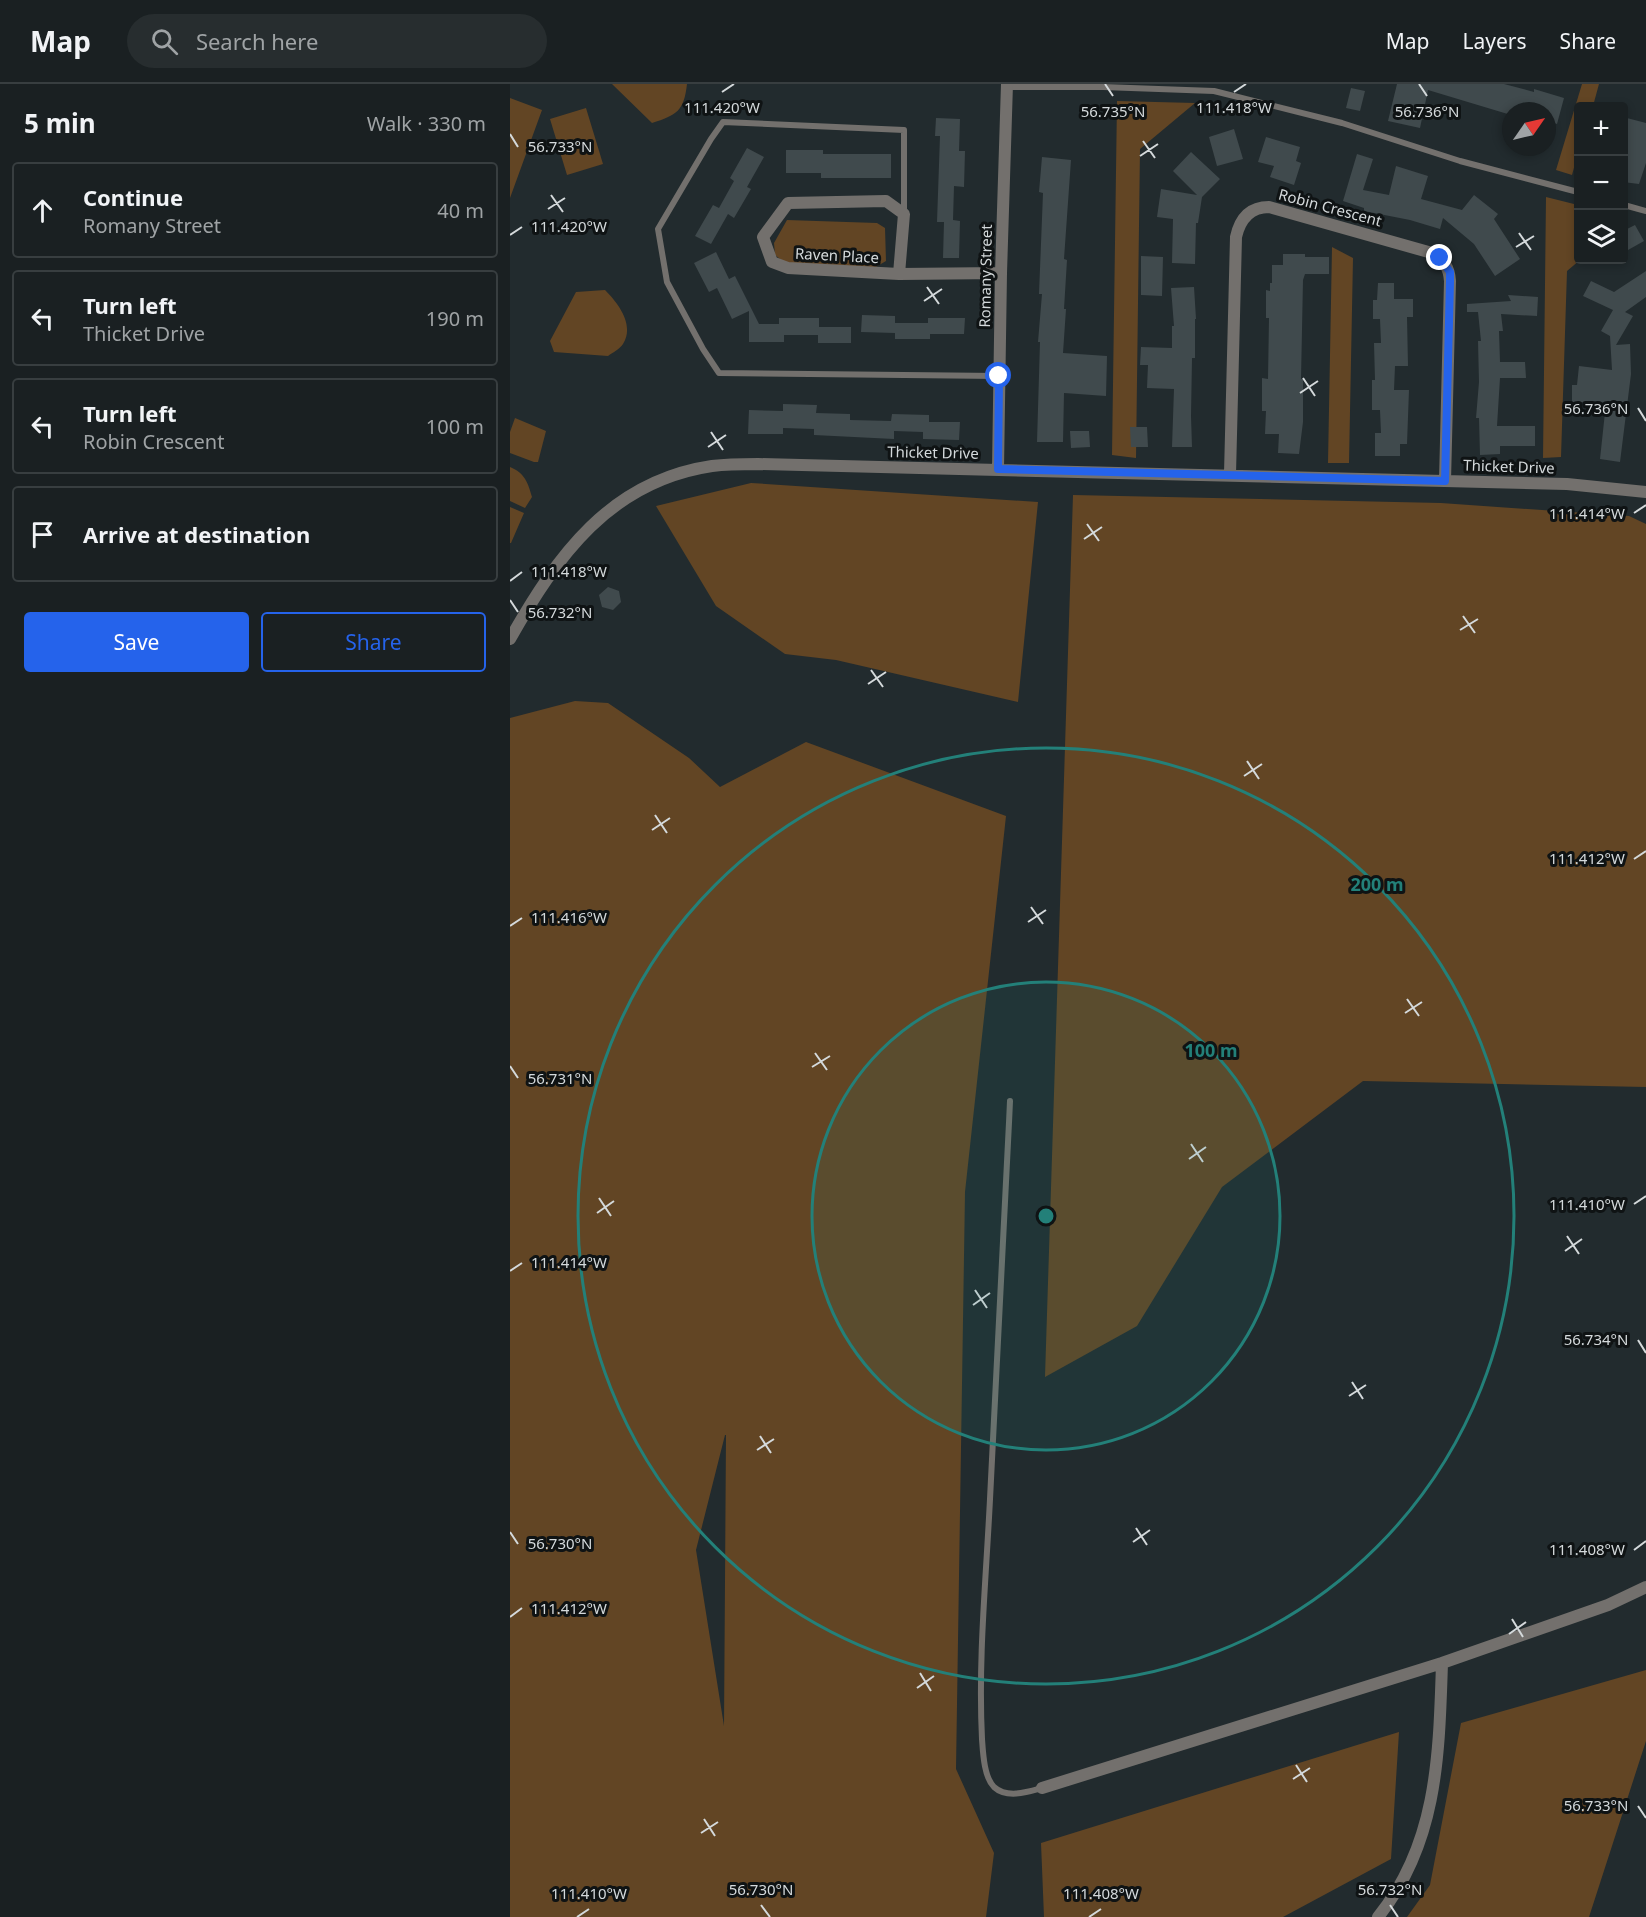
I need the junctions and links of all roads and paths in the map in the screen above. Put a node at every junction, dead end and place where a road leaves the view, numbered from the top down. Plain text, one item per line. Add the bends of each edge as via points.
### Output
1 (1007, 86) edge
2 (1574, 191) edge
3 (1628, 206) edge
4 (1646, 211) edge
5 (904, 214) junction
6 (1001, 273) junction
7 (899, 274) junction
8 (999, 376) junction
9 (998, 469) junction
10 (1230, 474) junction
11 (1445, 481) junction
12 (1646, 492) edge
13 (510, 639) edge
14 (1010, 1101) dead end
15 (1646, 1587) edge
16 (1442, 1663) junction
17 (1042, 1788) joint
18 (1378, 1917) edge

1 - 2 lane via 1214,91 1342,123 1460,161
1 - 6 street, Romany Street
3 - 4 lane
5 - 7 street, Raven Place
5 - 7 street, Raven Place via 886,201 788,202 763,237 772,262 788,268
5 - 8 lane via 904,130 723,122 658,229 668,282 719,373
6 - 7 street, Raven Place
6 - 8 street, Romany Street
8 - 9 street, Romany Street
9 - 10 street, Thicket Drive
9 - 13 street, Thicket Drive via 752,464 714,466 663,479 627,496 588,528 556,565
10 - 11 street, Thicket Drive
10 - 11 street, Robin Crescent via 1236,237 1245,217 1260,207 1269,207 1432,253 1445,263 1450,272
11 - 12 street, Thicket Drive via 1567,484
14 - 17 lane via 981,1642 982,1741 988,1777 995,1788 1018,1794
15 - 16 street via 1608,1605
16 - 17 street
16 - 18 street via 1439,1749 1432,1798 1412,1861

